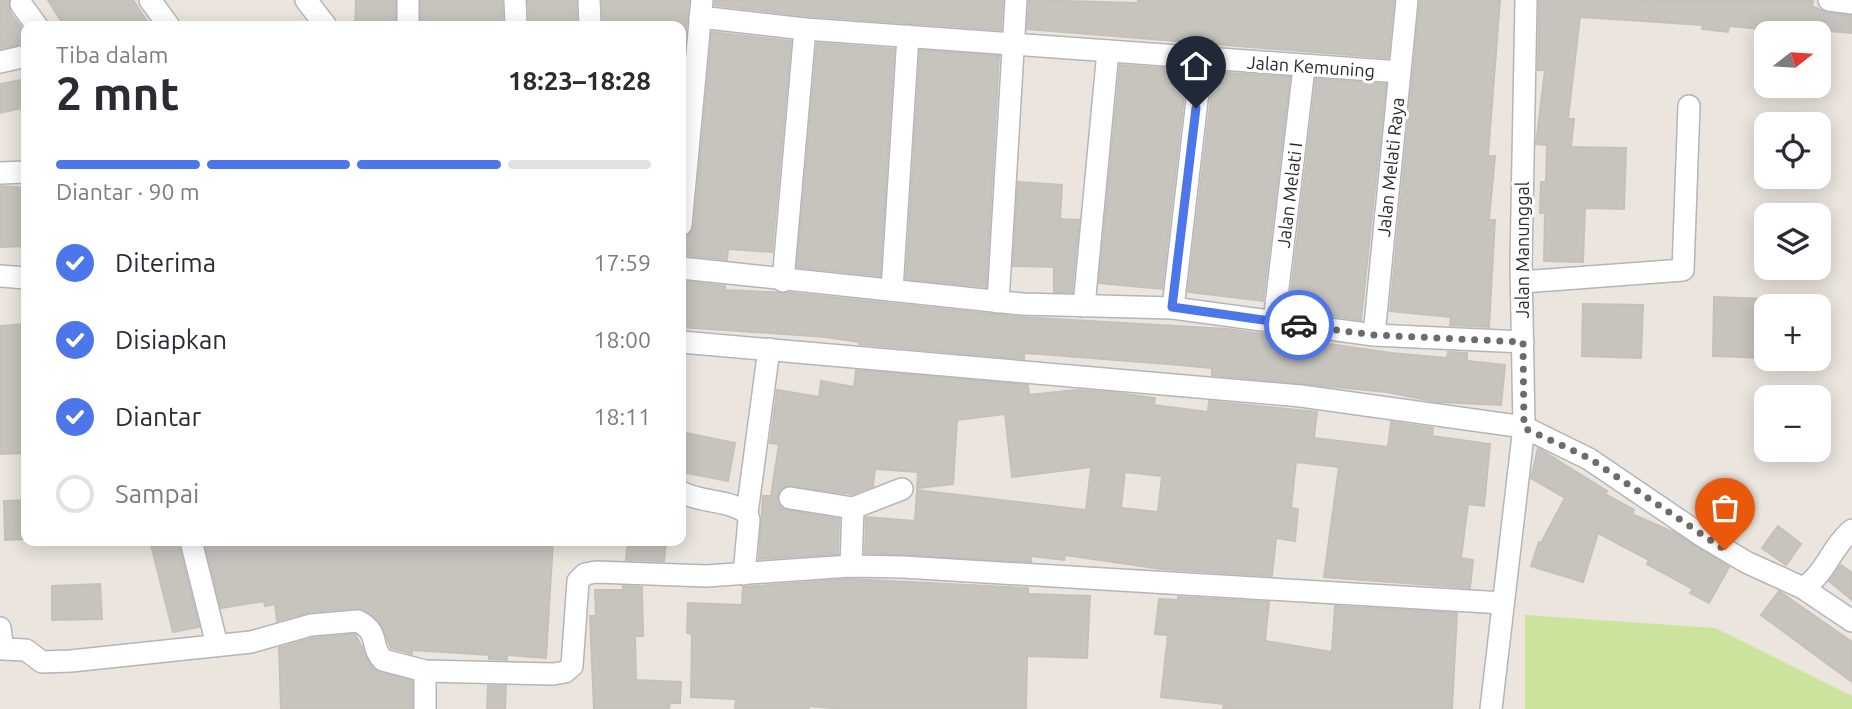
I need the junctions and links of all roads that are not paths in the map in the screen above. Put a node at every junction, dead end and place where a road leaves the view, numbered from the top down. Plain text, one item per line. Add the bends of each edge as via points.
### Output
1 (150, 0) edge
2 (306, 0) edge
3 (408, 0) edge
4 (515, 0) edge
5 (589, 0) edge
6 (1016, 0) edge
7 (1407, 0) edge
8 (1526, 0) edge
9 (1829, 0) edge
10 (1852, 3) edge
11 (21, 4) dead end
12 (701, 9) edge
13 (33, 21) edge
14 (165, 21) edge
15 (322, 21) edge
16 (408, 21) edge
17 (516, 21) edge
18 (590, 21) edge
19 (805, 29) junction
20 (908, 36) junction
21 (1014, 43) junction
22 (1108, 51) junction
23 (21, 57) edge
24 (1202, 57) junction
25 (0, 62) edge
26 (1304, 68) junction
27 (1399, 72) junction
28 (1689, 106) dead end
29 (686, 171) edge
30 (21, 172) edge
31 (0, 173) edge
32 (686, 269) edge
33 (0, 276) edge
34 (21, 278) edge
35 (783, 281) junction
36 (1522, 282) junction
37 (892, 290) junction
38 (998, 302) junction
39 (1084, 306) junction
40 (1172, 307) junction
41 (1274, 322) junction
42 (1374, 335) junction
43 (686, 342) edge
44 (1523, 342) junction
45 (769, 349) junction
46 (1524, 428) junction
47 (902, 489) dead end
48 (686, 495) edge
49 (790, 498) dead end
50 (853, 508) junction
51 (747, 513) junction
52 (1852, 530) edge
53 (192, 546) edge
54 (851, 566) junction
55 (744, 574) junction
56 (1803, 588) junction
57 (1503, 603) junction
58 (1852, 621) edge
59 (0, 628) edge
60 (217, 645) junction
61 (425, 671) junction
62 (425, 709) edge
63 (1491, 709) edge

1 - 14 street
2 - 15 street
3 - 16 street
4 - 17 street
5 - 18 street
6 - 21 street
7 - 27 street, Jalan Melati Raya
8 - 36 street, Jalan Manunggal
9 - 10 street
11 - 13 street
12 - 19 street, Jalan Kemuning
12 - 29 street
19 - 20 street, Jalan Kemuning
19 - 35 street
20 - 21 street, Jalan Kemuning
20 - 37 street
21 - 22 street, Jalan Kemuning
21 - 38 street
22 - 24 street, Jalan Kemuning
22 - 39 street
23 - 25 street
24 - 26 street, Jalan Kemuning
24 - 40 street
26 - 27 street, Jalan Kemuning
26 - 41 street, Jalan Melati I
27 - 42 street, Jalan Melati Raya
28 - 36 street via 1683,270
30 - 31 street
32 - 35 street
33 - 34 street
35 - 37 street
36 - 44 street, Jalan Manunggal
37 - 38 street
38 - 39 street
39 - 40 street
40 - 41 street
41 - 42 street
42 - 44 street
43 - 45 street
44 - 46 street, Jalan Manunggal
45 - 46 street via 1301,396
45 - 51 street
46 - 56 street via 1589,458 1746,562
46 - 57 street, Jalan Manunggal
47 - 50 street
48 - 51 street
49 - 50 street
50 - 54 street
51 - 55 street
52 - 56 street
53 - 60 street
54 - 55 street
54 - 57 street via 1012,571
55 - 61 street via 585,574 578,581 575,658 565,672
56 - 58 street
57 - 63 street, Jalan Manunggal
59 - 60 street via 3,649 26,650 42,662 110,659
60 - 61 street via 251,642 311,625 358,621 374,634 383,660
61 - 62 street

